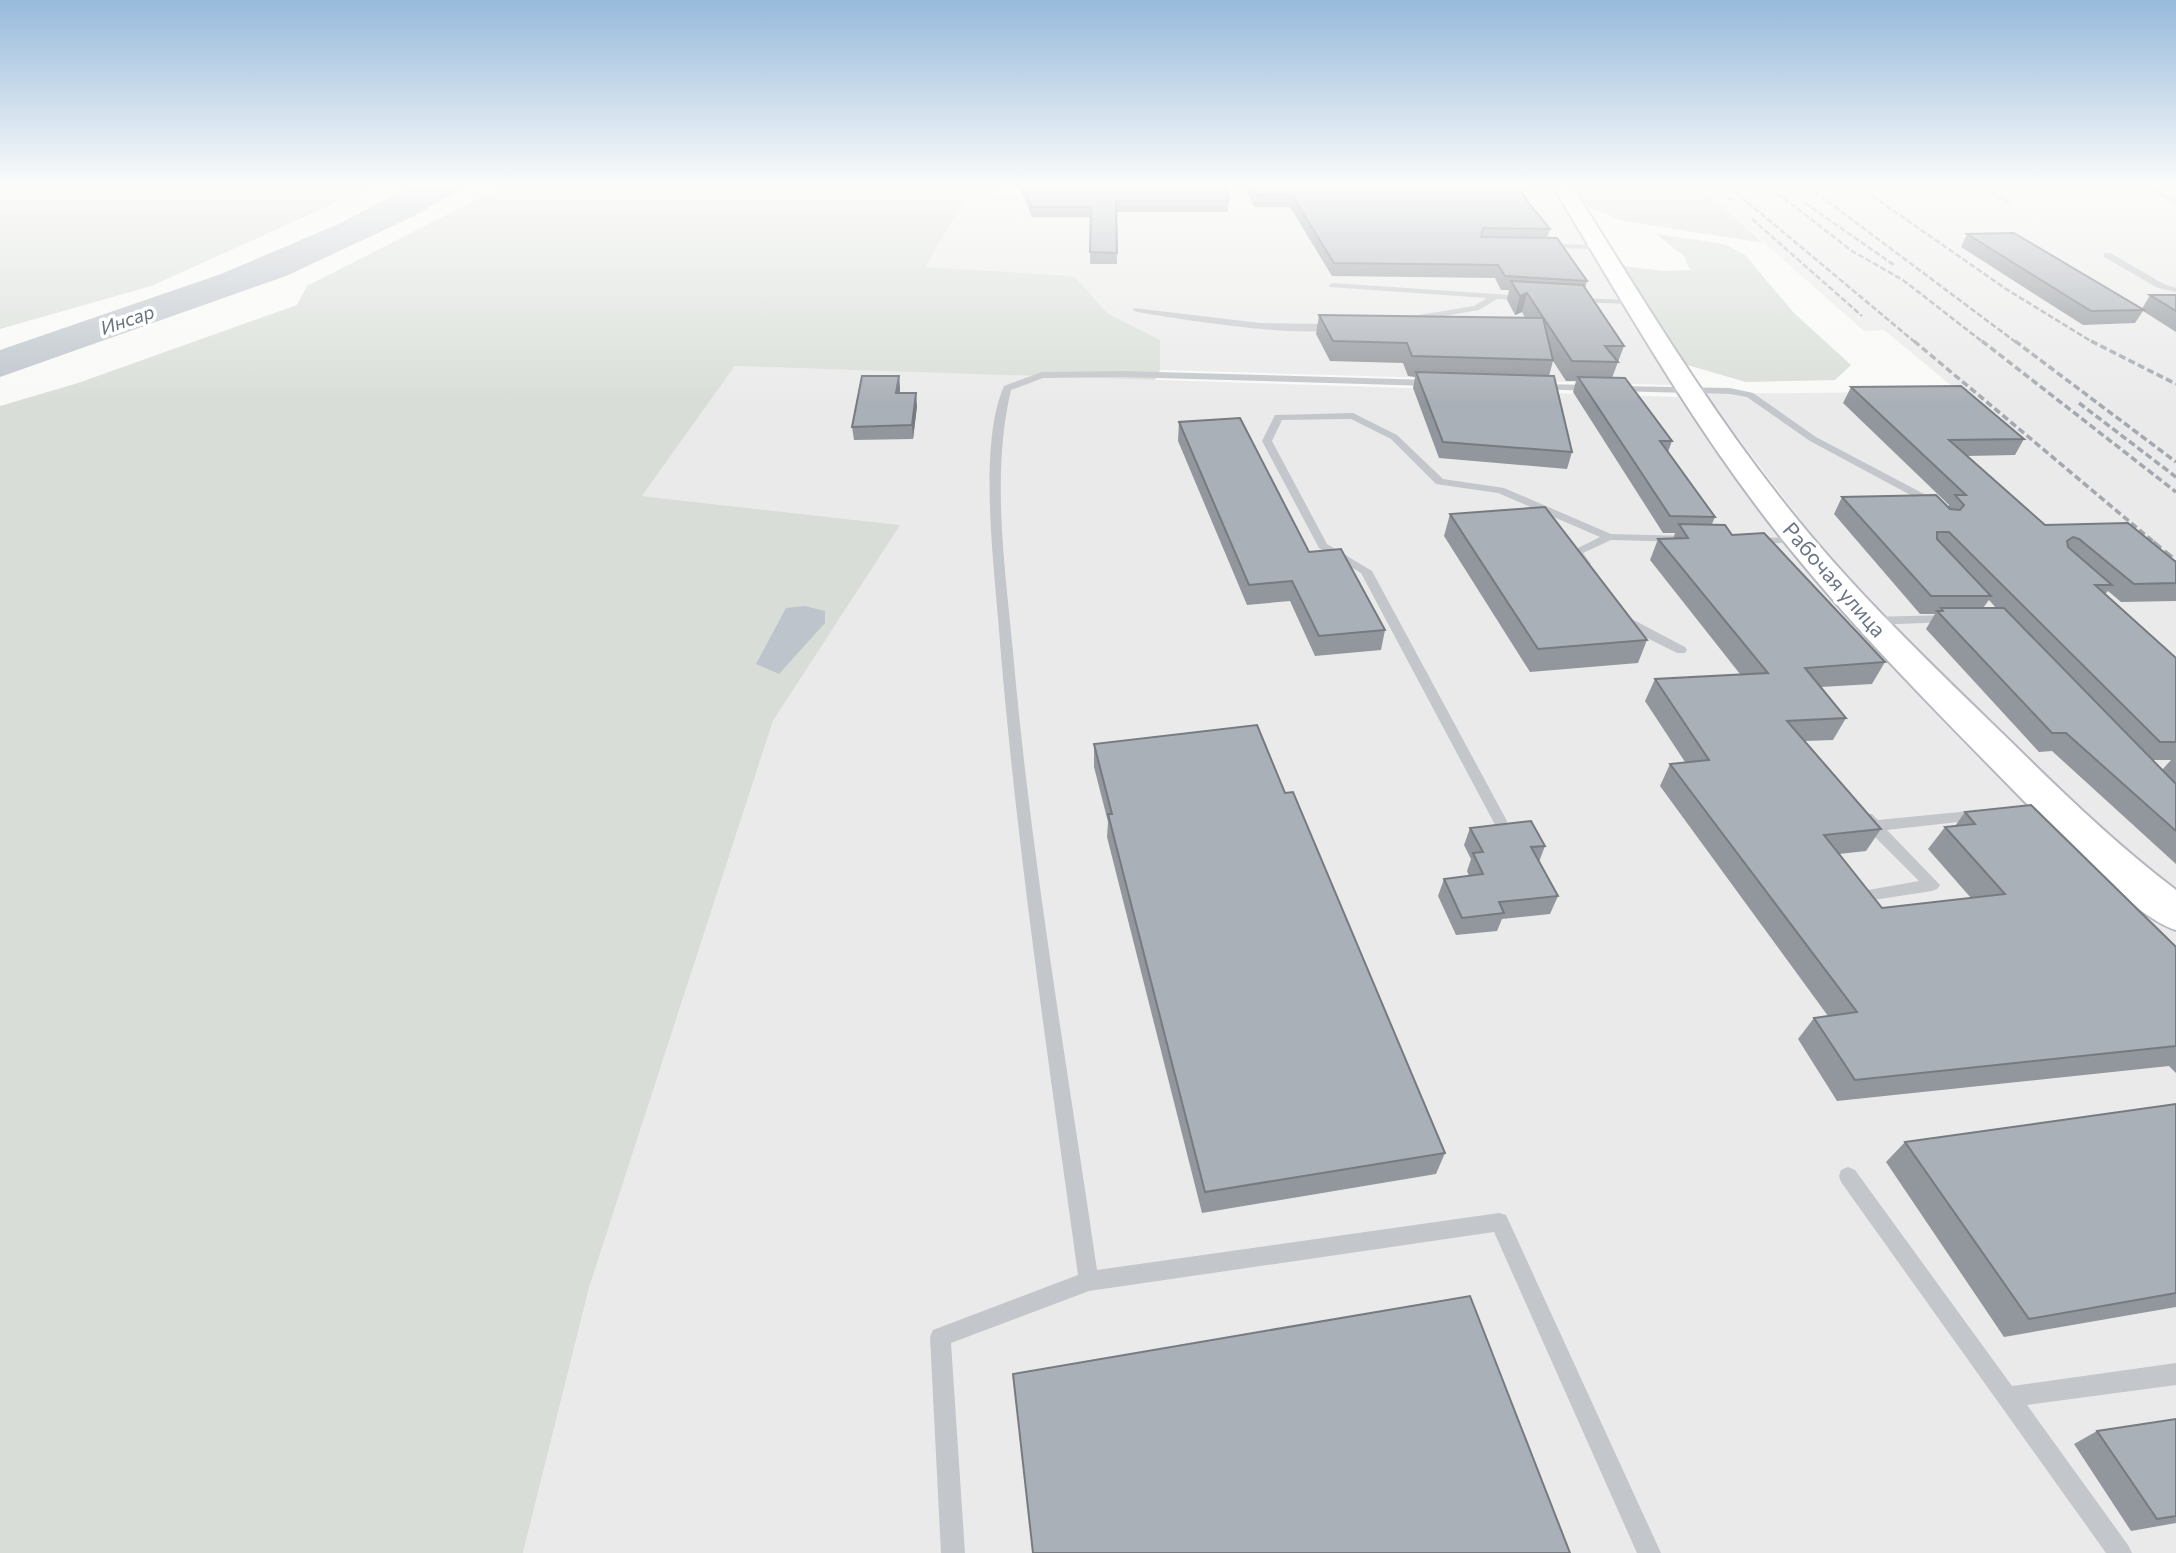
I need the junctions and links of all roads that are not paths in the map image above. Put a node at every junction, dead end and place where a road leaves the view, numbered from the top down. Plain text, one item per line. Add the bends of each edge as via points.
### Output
1 (1606, 258) edge
2 (2113, 258) edge
3 (1333, 285) edge
4 (2176, 290) edge
5 (1495, 296) junction
6 (1535, 298) edge
7 (1562, 300) edge
8 (1631, 302) junction
9 (1137, 310) dead end
10 (1395, 321) edge
11 (1340, 326) edge
12 (1441, 384) edge
13 (1524, 386) edge
14 (1690, 391) junction
15 (1938, 513) edge
16 (1609, 537) junction
17 (1704, 540) edge
18 (1799, 540) junction
19 (1746, 541) edge
20 (1591, 572) edge
21 (1621, 613) edge
22 (1959, 619) edge
23 (1869, 621) junction
24 (1681, 650) dead end
25 (1856, 806) edge
26 (2000, 813) edge
27 (1500, 821) dead end
28 (1874, 825) junction
29 (1873, 894) edge
30 (2176, 913) edge
31 (1848, 1176) dead end
32 (1089, 1281) junction
33 (2176, 1374) edge
34 (2008, 1397) junction
35 (953, 1553) edge
36 (1649, 1553) edge
37 (2120, 1553) edge

1 - 8 street, Рабочая улица
2 - 4 lane
3 - 5 lane
5 - 6 lane
5 - 10 lane via 1475,308
7 - 8 lane
8 - 14 street, Рабочая улица
9 - 11 lane via 1313,328
12 - 32 lane via 1123,374 1042,375 1007,388 999,414 997,531 1011,720
13 - 14 lane
14 - 15 lane via 1750,395 1813,439 1920,496
14 - 18 street, Рабочая улица
16 - 17 lane
16 - 20 lane via 1576,552
16 - 27 lane via 1500,490 1440,482 1394,437 1353,416 1278,417 1267,441 1323,546 1366,571
18 - 19 lane
18 - 23 street, Рабочая улица
21 - 24 lane via 1629,624
22 - 23 lane
23 - 30 street, Рабочая улица via 2047,808
25 - 28 lane
26 - 28 lane
28 - 29 lane via 1932,885
31 - 34 lane
32 - 35 lane via 940,1337
32 - 36 lane via 1499,1222
33 - 34 lane
34 - 37 lane

